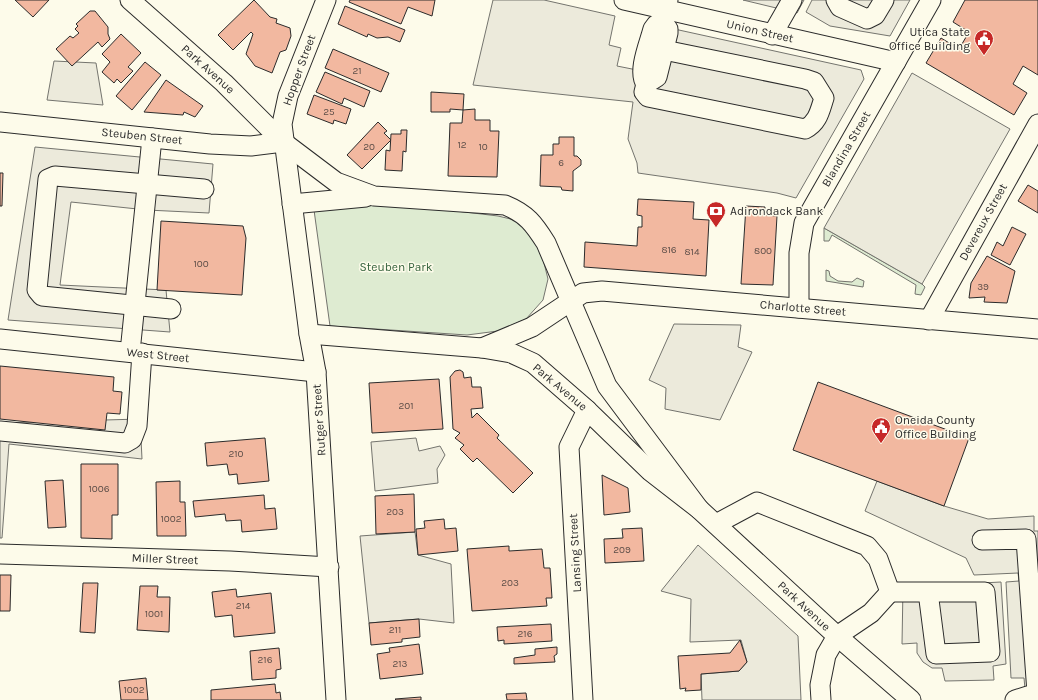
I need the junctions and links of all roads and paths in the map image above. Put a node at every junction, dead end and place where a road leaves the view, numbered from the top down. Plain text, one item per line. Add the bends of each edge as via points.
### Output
1 (130, 0) edge
2 (326, 0) edge
3 (624, 0) edge
4 (792, 0) edge
5 (836, 0) edge
6 (884, 0) edge
7 (931, 0) edge
8 (664, 10) edge
9 (772, 35) junction
10 (664, 50) junction
11 (896, 62) junction
12 (646, 84) junction
13 (0, 122) edge
14 (1038, 124) edge
15 (152, 138) junction
16 (284, 142) junction
17 (147, 184) junction
18 (204, 189) dead end
19 (374, 196) junction
20 (292, 204) junction
21 (570, 300) junction
22 (134, 306) junction
23 (799, 308) junction
24 (171, 309) dead end
25 (929, 320) junction
26 (1038, 329) edge
27 (309, 334) junction
28 (0, 339) edge
29 (482, 348) junction
30 (136, 353) junction
31 (316, 372) junction
32 (587, 410) junction
33 (0, 431) edge
34 (699, 509) junction
35 (716, 524) junction
36 (982, 540) dead end
37 (0, 554) edge
38 (329, 567) junction
39 (1034, 588) edge
40 (890, 592) junction
41 (928, 592) dead end
42 (837, 636) junction
43 (1037, 697) edge
44 (336, 700) edge
45 (584, 700) edge
46 (821, 700) edge
47 (911, 700) edge
48 (1015, 700) edge

1 - 16 street, Park Avenue via 224,83
2 - 16 street, Hopper Street via 288,96 282,124
3 - 8 street, Union Street
4 - 9 street
5 - 6 street via 840,7 867,20 876,15
7 - 11 street, Blandina Street
8 - 9 street, Union Street
8 - 10 street via 668,28
8 - 12 street via 653,29 642,71 642,79
9 - 11 street, Union Street
10 - 12 street via 657,77
10 - 12 street via 814,82 824,98 818,118 805,129 648,97 644,92
11 - 23 street, Blandina Street via 804,223 799,253
13 - 15 street, Steuben Street
14 - 25 street, Devereux Street
15 - 16 street, Steuben Street via 251,146
15 - 17 street
16 - 19 street via 336,182
16 - 20 street, Rutger Street
17 - 18 street
17 - 22 street
17 - 22 street via 55,176 48,179 37,290 42,296
19 - 20 street
19 - 21 street via 504,205 518,210 533,223 546,243
20 - 27 street, Rutger Street
21 - 23 street, Charlotte Street via 583,293 602,291
21 - 29 street via 532,328
21 - 34 street, Park Avenue via 607,386
22 - 24 street
22 - 30 street
23 - 25 street, Charlotte Street
25 - 26 street, Charlotte Street
27 - 29 street
27 - 31 street, Rutger Street
28 - 30 street, West Street
29 - 32 street, Park Avenue via 511,353 533,363
30 - 31 street, West Street
30 - 33 street via 137,426 132,439 125,443
31 - 38 street, Rutger Street
32 - 34 street, Park Avenue via 650,471
32 - 45 street, Lansing Street via 569,447
34 - 35 street, Park Avenue
35 - 40 street via 757,502 867,546 878,560
35 - 42 street, Park Avenue
36 - 39 street via 1026,539
37 - 38 street, Miller Street via 230,561
38 - 44 street, Rutger Street
39 - 43 street
40 - 41 street
40 - 42 street via 871,613
42 - 46 street via 826,655 820,685
42 - 47 street, Park Avenue
43 - 48 street

